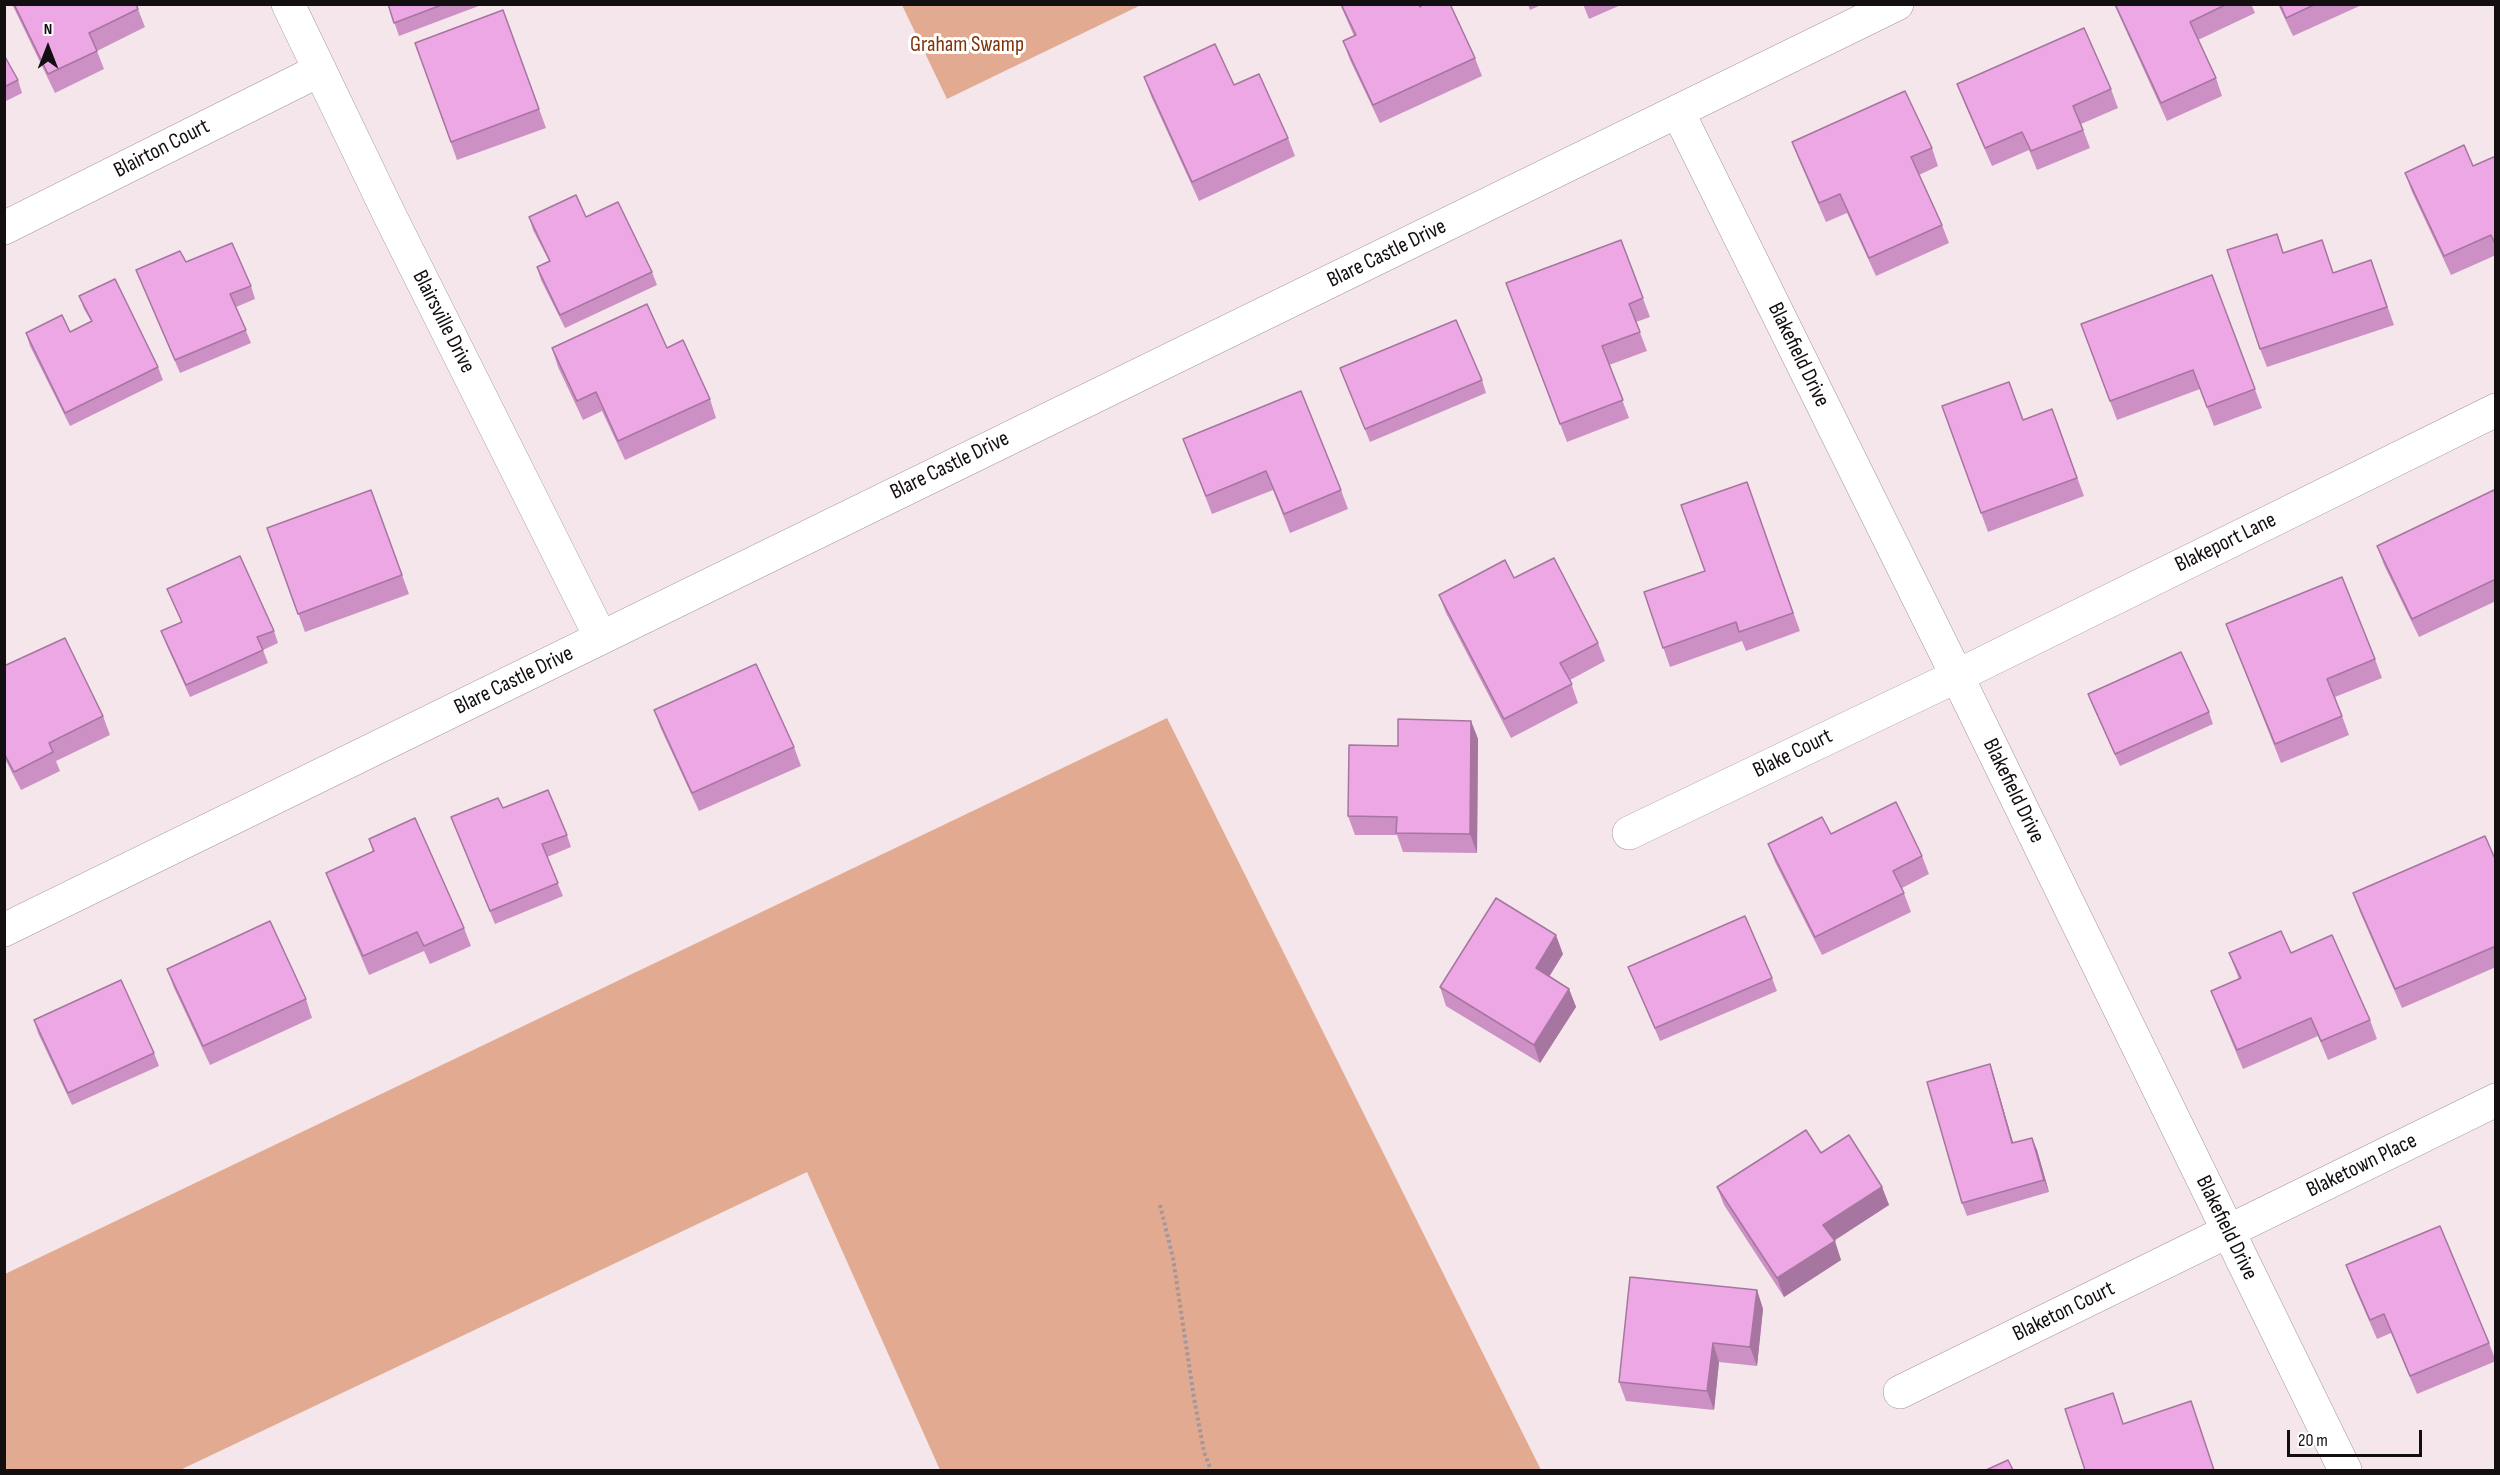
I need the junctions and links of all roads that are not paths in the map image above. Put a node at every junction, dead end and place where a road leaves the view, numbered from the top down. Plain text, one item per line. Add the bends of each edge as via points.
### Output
1 (288, 4) edge
2 (1897, 4) edge
3 (320, 70) junction
4 (1678, 112) junction
5 (4, 228) edge
6 (2496, 410) edge
7 (601, 638) junction
8 (1957, 676) junction
9 (1629, 833) dead end
10 (4, 930) edge
11 (2496, 1100) edge
12 (2228, 1232) junction
13 (1900, 1392) dead end
14 (2345, 1470) edge

1 - 3 street, Blairsville Drive
2 - 4 street, Blare Castle Drive
3 - 5 street, Blairton Court
3 - 7 street, Blairsville Drive
4 - 7 street, Blare Castle Drive
4 - 8 street, Blakefield Drive
6 - 8 street, Blakeport Lane
7 - 10 street, Blare Castle Drive
8 - 9 street, Blake Court
8 - 12 street, Blakefield Drive
11 - 12 street, Blaketown Place
12 - 13 street, Blaketon Court
12 - 14 street, Blakefield Drive

